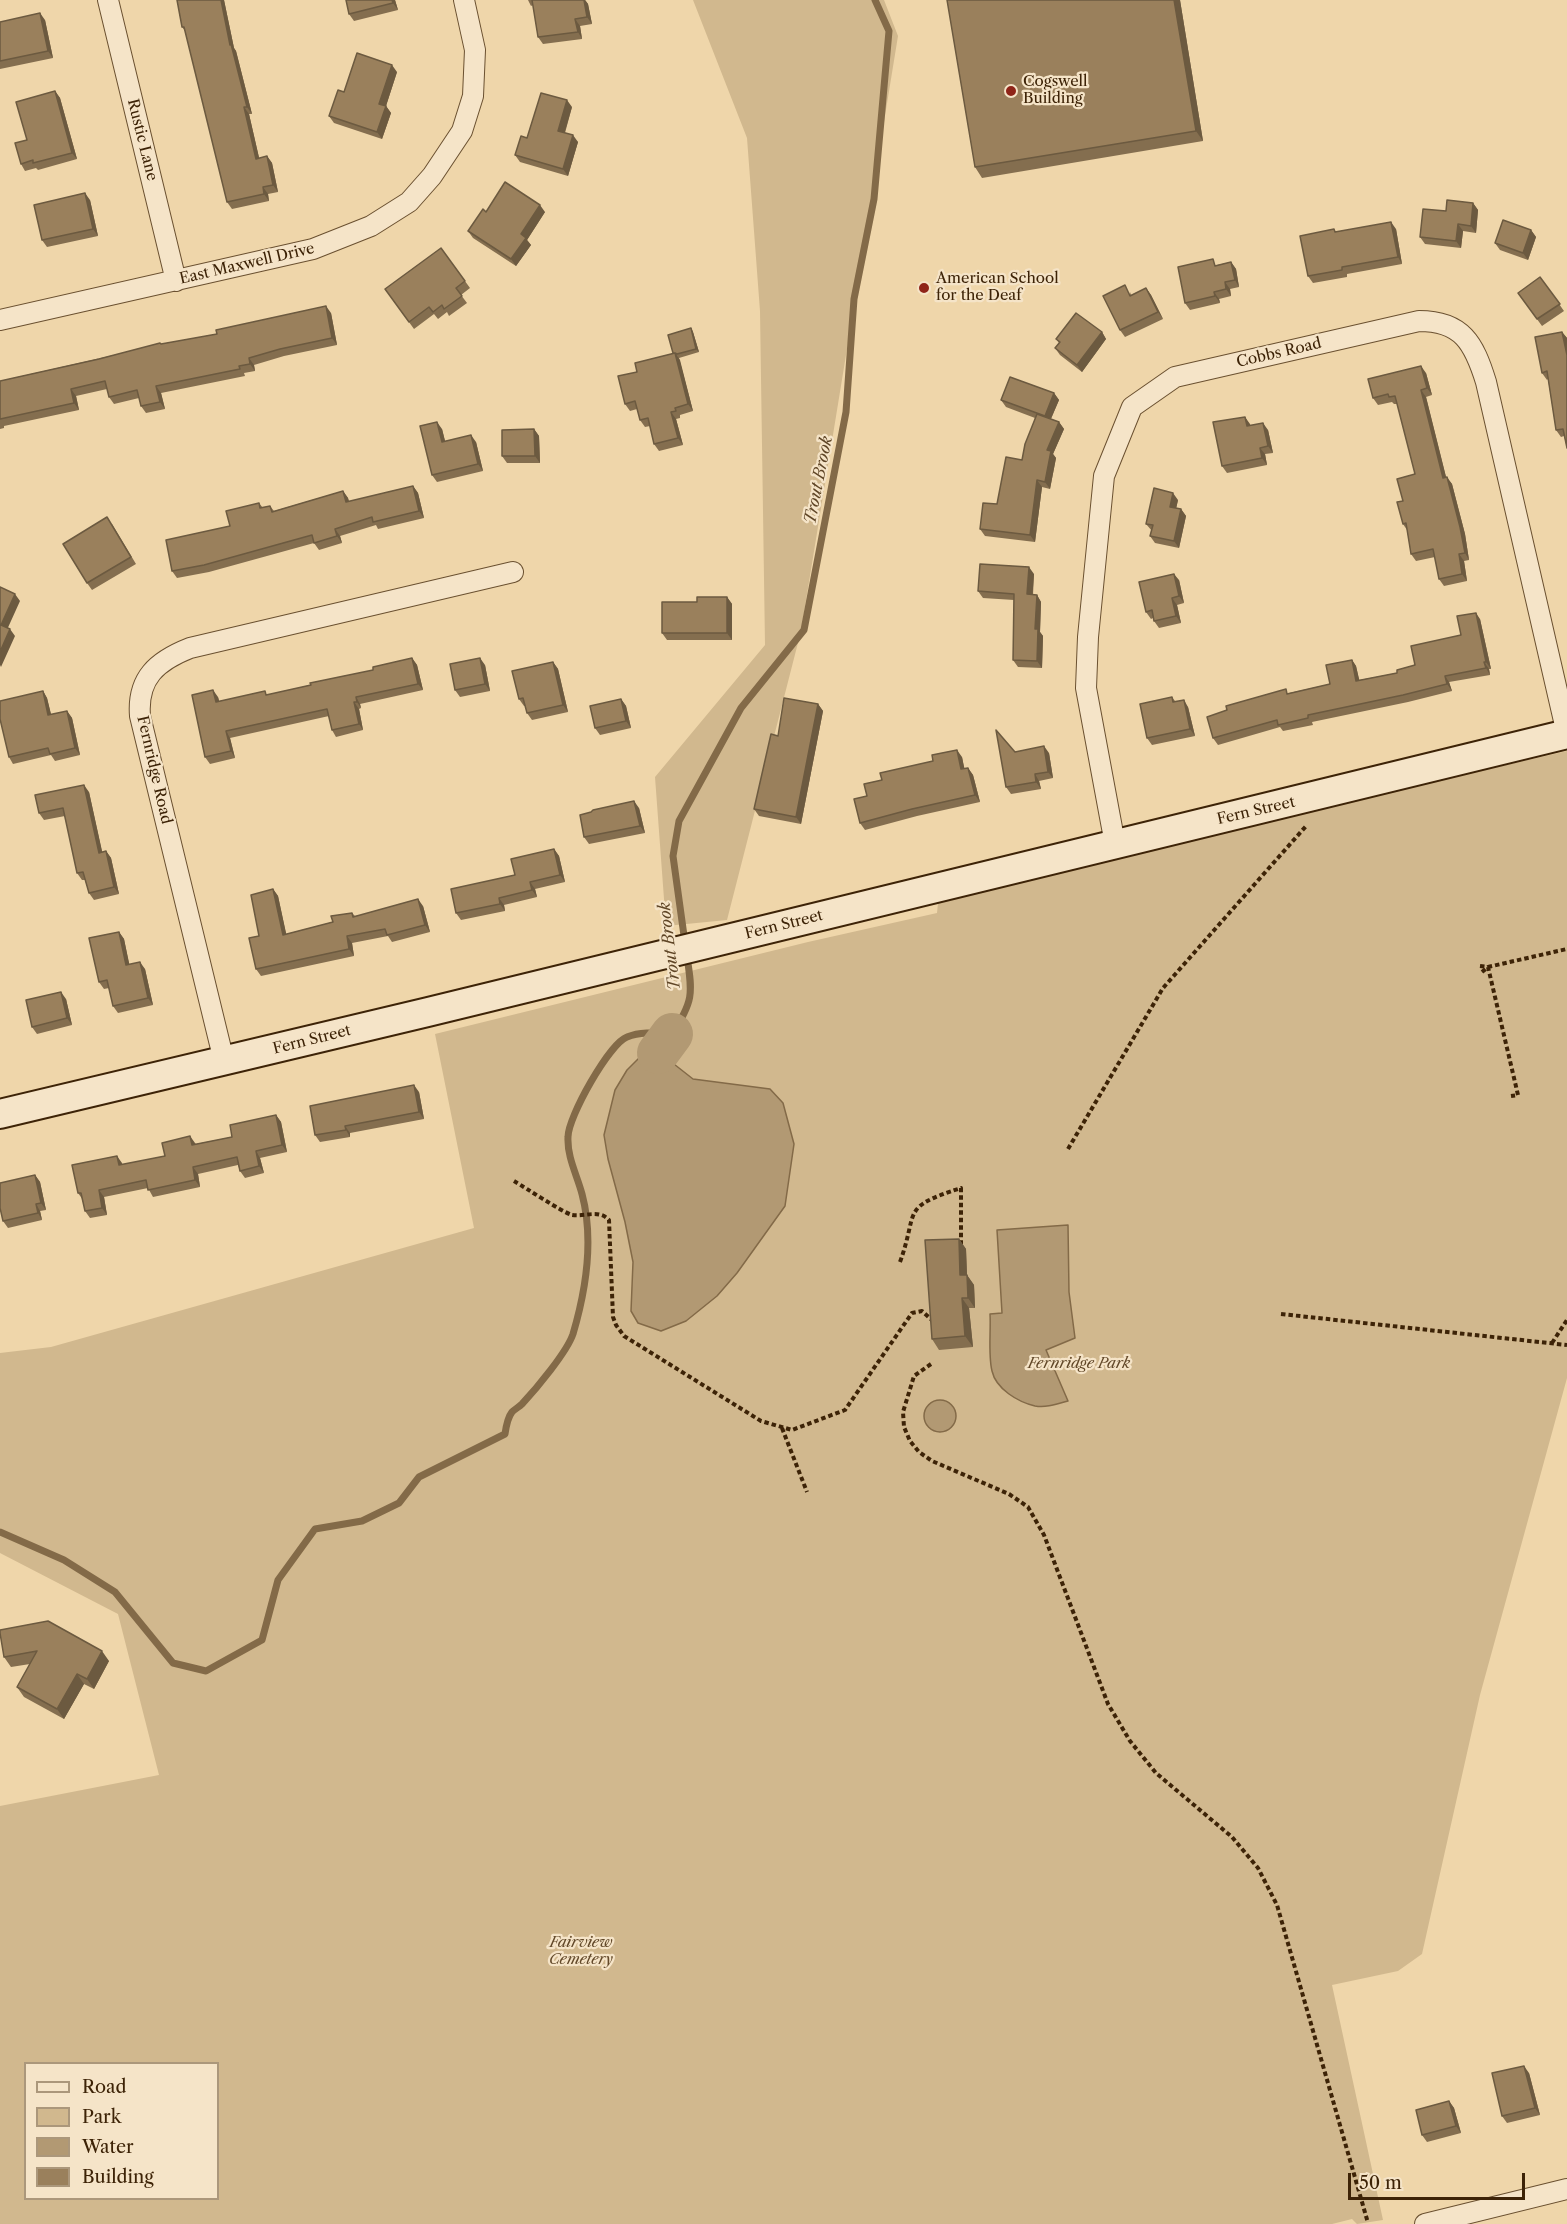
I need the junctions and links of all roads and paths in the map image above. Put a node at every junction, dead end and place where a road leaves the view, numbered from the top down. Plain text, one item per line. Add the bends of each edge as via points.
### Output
1 (108, 0) edge
2 (464, 0) edge
3 (176, 280) junction
4 (0, 320) edge
5 (513, 572) dead end
6 (1567, 734) edge
7 (1310, 820) dead end
8 (1114, 844) junction
9 (1567, 949) edge
10 (1480, 966) dead end
11 (1488, 967) junction
12 (1482, 972) dead end
13 (224, 1061) junction
14 (1511, 1096) dead end
15 (0, 1114) edge
16 (1068, 1149) dead end
17 (514, 1181) dead end
18 (951, 1246) edge
19 (900, 1262) dead end
20 (935, 1312) edge
21 (1281, 1314) dead end
22 (1567, 1320) edge
23 (1552, 1343) junction
24 (1567, 1344) edge
25 (931, 1364) dead end
26 (783, 1428) junction
27 (807, 1492) dead end
28 (1567, 2189) edge
29 (1368, 2223) edge
30 (1425, 2224) edge

1 - 3 street, Rustic Lane
2 - 3 street, East Maxwell Drive via 475,50 473,96 462,131 409,202 371,226 313,249
3 - 4 street, East Maxwell Drive
5 - 13 street, Fernridge Road via 190,648 166,659 144,683 140,716
6 - 8 street, Fern Street
6 - 8 street, Cobbs Road via 1486,382 1474,350 1459,331 1435,321 1419,321 1175,377 1132,407 1104,476 1086,688
7 - 16 path via 1163,988
8 - 13 street, Fern Street
9 - 11 path
10 - 11 path
11 - 12 path
11 - 14 path via 1518,1095
13 - 15 street, Fern Street
17 - 26 path via 572,1215 598,1214 609,1220 613,1317 624,1336 761,1421
18 - 19 path via 961,1245 961,1188 932,1197 916,1208
20 - 26 path via 936,1323 922,1311 912,1313 845,1410 792,1430
21 - 23 path
22 - 23 path
23 - 24 path
25 - 29 path via 915,1376 903,1412 910,1441 932,1461 1009,1494 1028,1507 1044,1535 1108,1704 1130,1741 1156,1773 1232,1837 1263,1877 1277,1905
26 - 27 path
28 - 30 street

